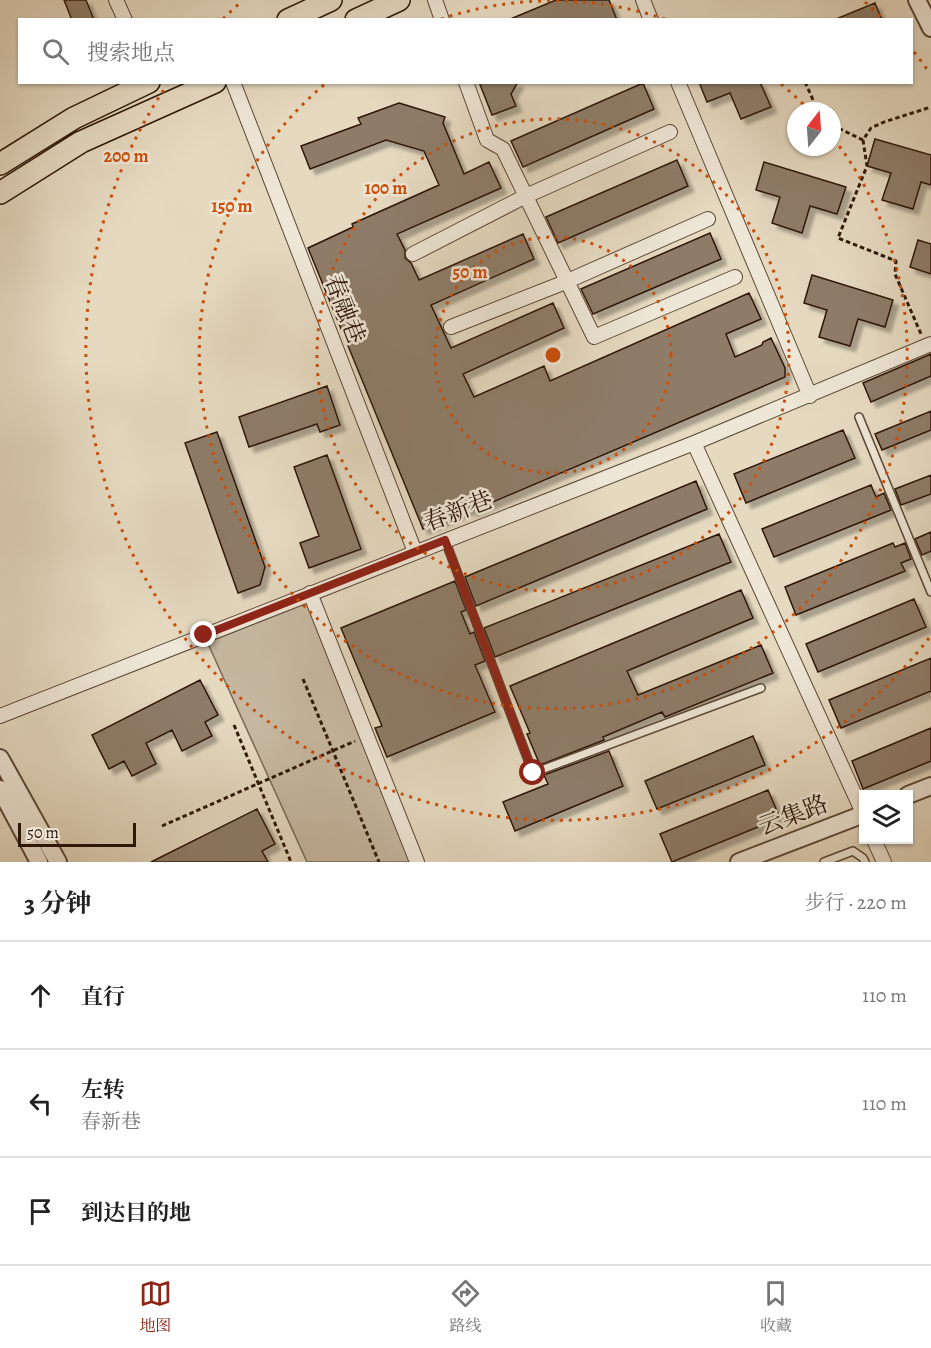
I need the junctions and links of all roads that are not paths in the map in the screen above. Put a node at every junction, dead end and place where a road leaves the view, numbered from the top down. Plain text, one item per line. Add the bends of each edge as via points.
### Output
1 (116, 0) edge
2 (331, 0) edge
3 (399, 0) edge
4 (435, 0) edge
5 (643, 0) edge
6 (917, 0) edge
7 (124, 18) edge
8 (292, 18) edge
9 (360, 18) edge
10 (441, 18) edge
11 (650, 18) edge
12 (931, 27) edge
13 (145, 84) edge
14 (211, 84) edge
15 (234, 84) edge
16 (467, 84) edge
17 (679, 84) edge
18 (670, 132) dead end
19 (0, 164) edge
20 (0, 194) edge
21 (526, 196) junction
22 (708, 219) dead end
23 (413, 254) dead end
24 (735, 277) dead end
25 (567, 280) junction
26 (451, 327) dead end
27 (929, 345) edge
28 (810, 396) junction
29 (859, 417) dead end
30 (694, 443) junction
31 (445, 540) junction
32 (414, 552) junction
33 (931, 592) edge
34 (310, 593) junction
35 (761, 688) dead end
36 (0, 716) edge
37 (0, 758) edge
38 (931, 786) edge
39 (0, 789) edge
40 (913, 793) edge
41 (859, 805) edge
42 (859, 816) edge
43 (876, 844) edge
44 (39, 862) edge
45 (57, 862) edge
46 (417, 862) edge
47 (739, 862) edge
48 (824, 862) edge
49 (865, 862) edge
50 (884, 862) edge

1 - 7 street
2 - 8 main road
3 - 9 main road
4 - 10 street
5 - 11 street
6 - 12 street
13 - 19 main road via 74,118
14 - 20 main road via 81,142
15 - 32 street, 春融巷
16 - 21 street via 488,140 503,149
17 - 28 street
18 - 21 street
21 - 23 street
21 - 25 street
22 - 25 street
24 - 25 street via 594,337
25 - 26 street
27 - 28 street, 春新巷
28 - 30 street, 春新巷
29 - 33 lane
30 - 31 street, 春新巷
30 - 41 street
31 - 32 street, 春新巷
31 - 35 lane via 533,773
32 - 34 street, 春新巷
34 - 36 street, 春新巷
34 - 46 street
37 - 45 street
38 - 40 street
39 - 44 street
42 - 47 street, 云集路
43 - 50 street
48 - 49 lane via 853,851

